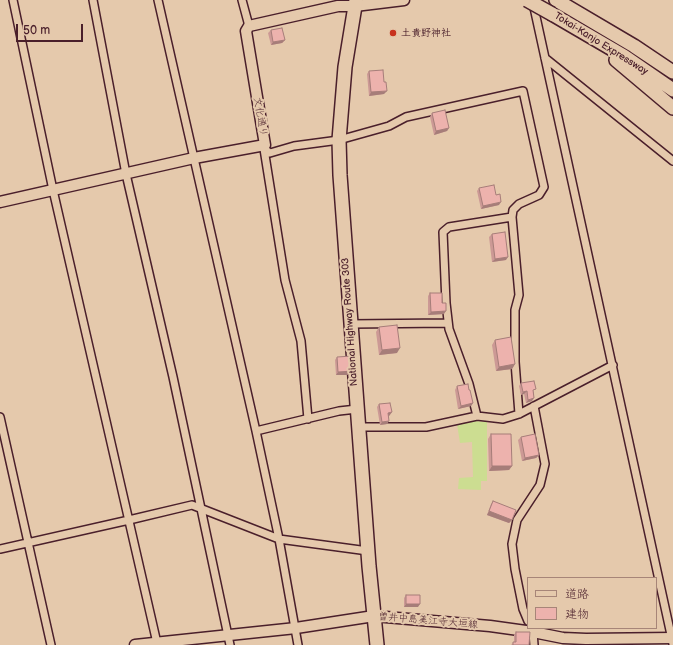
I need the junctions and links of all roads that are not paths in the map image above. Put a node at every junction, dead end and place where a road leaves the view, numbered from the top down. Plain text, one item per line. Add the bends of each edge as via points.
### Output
1 (13, 0) edge
2 (93, 0) edge
3 (158, 0) edge
4 (242, 0) edge
5 (404, 0) edge
6 (527, 0) edge
7 (533, 0) edge
8 (558, 1) edge
9 (355, 3) edge
10 (249, 26) junction
11 (579, 30) junction
12 (545, 58) junction
13 (673, 72) edge
14 (673, 90) edge
15 (673, 108) edge
16 (339, 140) junction
17 (194, 158) junction
18 (673, 161) edge
19 (126, 174) junction
20 (53, 190) junction
21 (0, 202) edge
22 (512, 217) junction
23 (448, 323) junction
24 (351, 324) junction
25 (613, 365) junction
26 (534, 406) junction
27 (357, 409) junction
28 (519, 414) junction
29 (477, 416) junction
30 (0, 417) edge
31 (308, 419) junction
32 (359, 427) junction
33 (256, 431) junction
34 (200, 508) junction
35 (129, 520) junction
36 (279, 539) junction
37 (28, 543) junction
38 (0, 549) edge
39 (368, 551) junction
40 (374, 616) junction
41 (527, 619) edge
42 (296, 628) junction
43 (532, 630) edge
44 (227, 635) junction
45 (673, 640) edge
46 (157, 642) junction
47 (51, 645) edge
48 (141, 645) edge
49 (230, 645) edge
50 (298, 645) edge
51 (377, 645) edge
52 (534, 645) edge

1 - 20 street
2 - 19 street
3 - 17 street
4 - 10 street
5 - 9 street
6 - 11 highway, Tokai-Kanjo Expressway, bridge
7 - 12 street
8 - 13 highway, Tokai-Kanjo Expressway
9 - 10 street
9 - 16 highway, National Highway Route 303 via 345,67
10 - 17 street, 文化通り via 246,31 265,145
11 - 14 highway, Tokai-Kanjo Expressway via 624,56
11 - 15 highway
12 - 18 street
12 - 25 street
16 - 22 street via 389,126 406,117 523,91 544,187 539,195 519,204 513,210
16 - 24 highway, National Highway Route 303
16 - 31 street via 294,146 270,153 264,149 285,280 301,341
17 - 19 street, 文化通り
17 - 33 street
19 - 20 street, 文化通り
19 - 34 street
20 - 21 street, 文化通り
20 - 35 street
22 - 23 street via 449,227 443,232
22 - 28 street via 519,295 515,310
23 - 24 street
23 - 29 street
24 - 27 highway, National Highway Route 303
25 - 26 street
25 - 45 street
26 - 28 street
26 - 41 street via 545,464 540,485 517,520 512,544 523,609
27 - 31 street
27 - 32 highway, National Highway Route 303
28 - 29 street via 503,418
29 - 32 street via 426,427
30 - 37 street
31 - 33 street
32 - 39 highway, National Highway Route 303
33 - 36 street
34 - 35 street via 192,505
34 - 36 street
34 - 44 street
35 - 37 street
35 - 46 street
36 - 39 street
36 - 42 street
37 - 38 street
37 - 47 street
39 - 40 highway, National Highway Route 303
40 - 42 street, 曽井中島美江寺大垣線
40 - 43 street, 曽井中島美江寺大垣線
40 - 51 highway, National Highway Route 303
42 - 44 street, 曽井中島美江寺大垣線
42 - 50 street
43 - 45 street, 曽井中島美江寺大垣線 via 563,638
43 - 52 street
44 - 46 street, 曽井中島美江寺大垣線
44 - 49 street
46 - 48 street, 曽井中島美江寺大垣線

